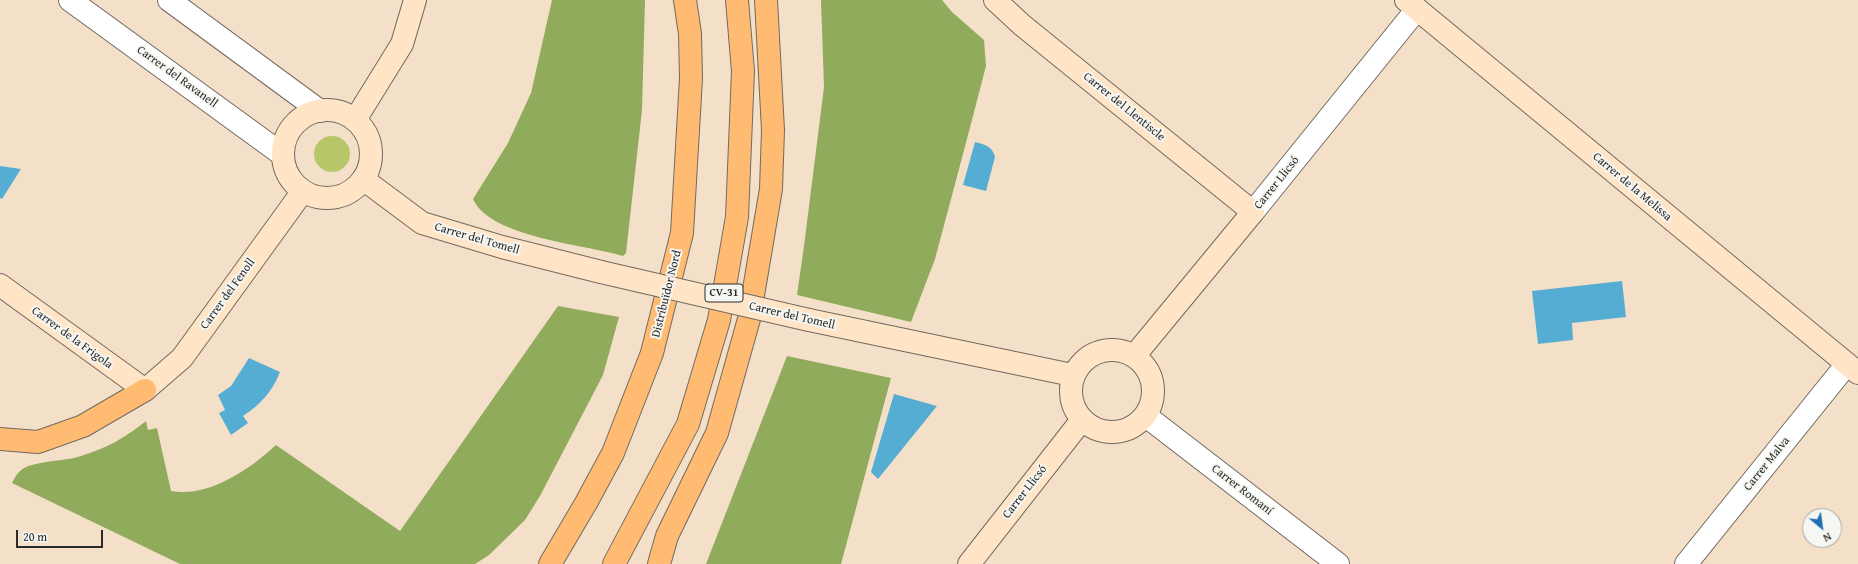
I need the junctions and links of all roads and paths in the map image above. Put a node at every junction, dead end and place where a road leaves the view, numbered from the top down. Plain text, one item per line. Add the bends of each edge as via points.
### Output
1 (70, 0) edge
2 (169, 0) edge
3 (415, 0) edge
4 (685, 0) edge
5 (737, 0) edge
6 (766, 0) edge
7 (995, 0) edge
8 (1411, 5) edge
9 (320, 111) junction
10 (356, 120) junction
11 (283, 155) junction
12 (363, 179) junction
13 (302, 191) junction
14 (1254, 212) junction
15 (0, 285) edge
16 (1135, 355) junction
17 (1852, 369) edge
18 (1072, 375) junction
19 (145, 390) junction
20 (1146, 416) junction
21 (1081, 420) junction
22 (0, 439) edge
23 (550, 564) edge
24 (614, 564) edge
25 (659, 564) edge
26 (969, 564) edge
27 (1338, 564) edge
28 (1686, 564) edge

1 - 11 street, Carrer del Ravanell
2 - 9 street
3 - 10 street via 402,44
4 - 23 main road, Distribuïdor Nord via 690,34 691,78 682,233 652,352 613,453
5 - 24 main road, CV-31 via 743,71 737,217 719,320 688,424
6 - 25 main road via 773,130 771,189 749,319 717,433 668,536
7 - 14 street, Carrer del Llentiscle via 1022,25
8 - 14 street, Carrer Llicsó
8 - 17 street, Carrer de la Melissa
9 - 10 street via 344,113
9 - 11 street via 299,119 289,131
10 - 12 street via 366,134 371,149 370,164
11 - 13 street via 287,174
12 - 13 street via 352,190 338,197 323,198
12 - 18 street, Carrer del Tomell, bridge via 422,223 502,247 810,320
13 - 19 street, Carrer del Fenoll via 182,358
14 - 16 street, Carrer Llicsó
15 - 19 street, Carrer de la Frigola
16 - 18 street via 1111,348 1088,356
16 - 20 street via 1150,372 1154,394
17 - 28 street, Carrer Malva
18 - 21 street via 1070,399
19 - 22 main road via 83,426 38,442
20 - 21 street via 1132,428 1114,433 1096,430
20 - 27 street, Carrer Romaní
21 - 26 street, Carrer Llicsó

